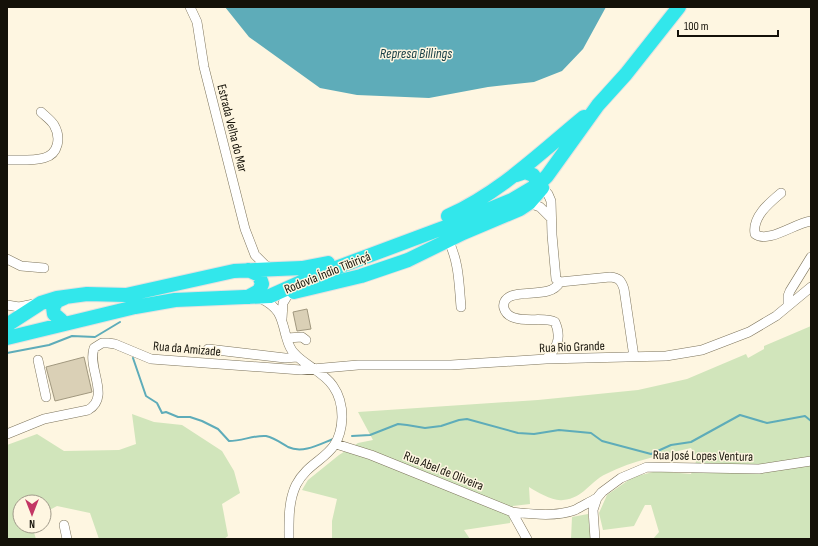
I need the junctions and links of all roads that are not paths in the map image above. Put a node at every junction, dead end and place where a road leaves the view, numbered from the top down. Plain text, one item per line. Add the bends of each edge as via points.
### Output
1 (190, 7) edge
2 (679, 7) edge
3 (598, 105) junction
4 (41, 112) dead end
5 (7, 160) edge
6 (516, 175) junction
7 (540, 186) junction
8 (781, 193) dead end
9 (529, 204) junction
10 (551, 218) junction
11 (811, 221) edge
12 (448, 240) junction
13 (255, 255) junction
14 (811, 257) edge
15 (7, 259) edge
16 (44, 268) dead end
17 (274, 269) junction
18 (248, 270) junction
19 (560, 282) junction
20 (811, 287) edge
21 (290, 292) junction
22 (68, 296) junction
23 (259, 297) junction
24 (41, 303) junction
25 (7, 305) edge
26 (788, 306) junction
27 (462, 307) dead end
28 (10, 318) edge
29 (91, 318) junction
30 (282, 319) junction
31 (61, 320) junction
32 (7, 338) edge
33 (287, 338) junction
34 (306, 340) dead end
35 (208, 349) dead end
36 (297, 356) junction
37 (634, 357) junction
38 (546, 359) junction
39 (38, 360) dead end
40 (316, 369) junction
41 (46, 397) dead end
42 (7, 434) edge
43 (336, 444) junction
44 (811, 461) edge
45 (597, 498) junction
46 (512, 512) junction
47 (64, 525) dead end
48 (67, 539) edge
49 (289, 539) edge
50 (527, 539) edge
51 (595, 539) edge

1 - 13 street, Estrada Velha do Mar via 197,22 204,67 234,188
2 - 3 highway, Rodovia Índio Tibiriçá
3 - 6 highway, Rodovia Índio Tibiriçá
3 - 7 highway, Rodovia Índio Tibiriçá
4 - 5 street via 54,124 58,141 55,152 43,158
6 - 7 highway via 529,173
6 - 17 highway, Rodovia Índio Tibiriçá via 469,206 392,240 318,266
7 - 9 highway
7 - 10 street via 550,198
7 - 23 highway, Rodovia Índio Tibiriçá via 512,200
8 - 11 street via 756,221 754,234 760,237 771,235
9 - 10 street via 540,207
9 - 12 highway
10 - 19 street via 556,279
12 - 21 highway via 390,267
12 - 27 street via 458,264
13 - 17 street via 265,265
13 - 18 street via 255,260
14 - 26 street via 790,291
15 - 16 street via 22,266
17 - 18 highway, Rodovia Índio Tibiriçá
18 - 22 highway, Rodovia Índio Tibiriçá via 126,295
18 - 23 highway via 259,275 262,284
19 - 37 street via 610,277 617,277 622,281
19 - 38 street via 554,289 510,297 503,308 506,314 517,319 555,322 558,345
20 - 26 street, Rua Rio Grande
21 - 23 highway
21 - 30 street via 283,303
22 - 24 highway, Rodovia Índio Tibiriçá
22 - 31 highway via 57,301 53,307 54,314
23 - 29 highway, Rodovia Índio Tibiriçá via 175,300
23 - 30 street via 273,305
24 - 25 street
24 - 28 highway, Rodovia Índio Tibiriçá
26 - 37 street, Rua Rio Grande via 749,332 702,350 666,356
28 - 31 highway via 27,323
29 - 31 highway
29 - 32 highway, Rodovia Índio Tibiriçá
30 - 33 street
33 - 34 street via 302,337
33 - 36 street
35 - 36 street via 285,358
36 - 40 street
37 - 38 street, Rua Rio Grande
38 - 40 street, Rua Rio Grande via 451,365 358,365
39 - 41 street
40 - 42 street, Rua da Amizade via 151,359 115,344 102,343 94,348 92,353 98,397 94,407 44,419
40 - 43 street via 328,378 340,399 342,420
43 - 46 street, Rua Abel de Oliveira via 357,449
43 - 49 street via 303,474 297,483 290,503
44 - 45 street, Rua José Lopes Ventura via 759,469 647,467 621,478
45 - 46 street, Rua Abel de Oliveira via 562,513
45 - 51 street via 593,510
46 - 50 street
47 - 48 street

